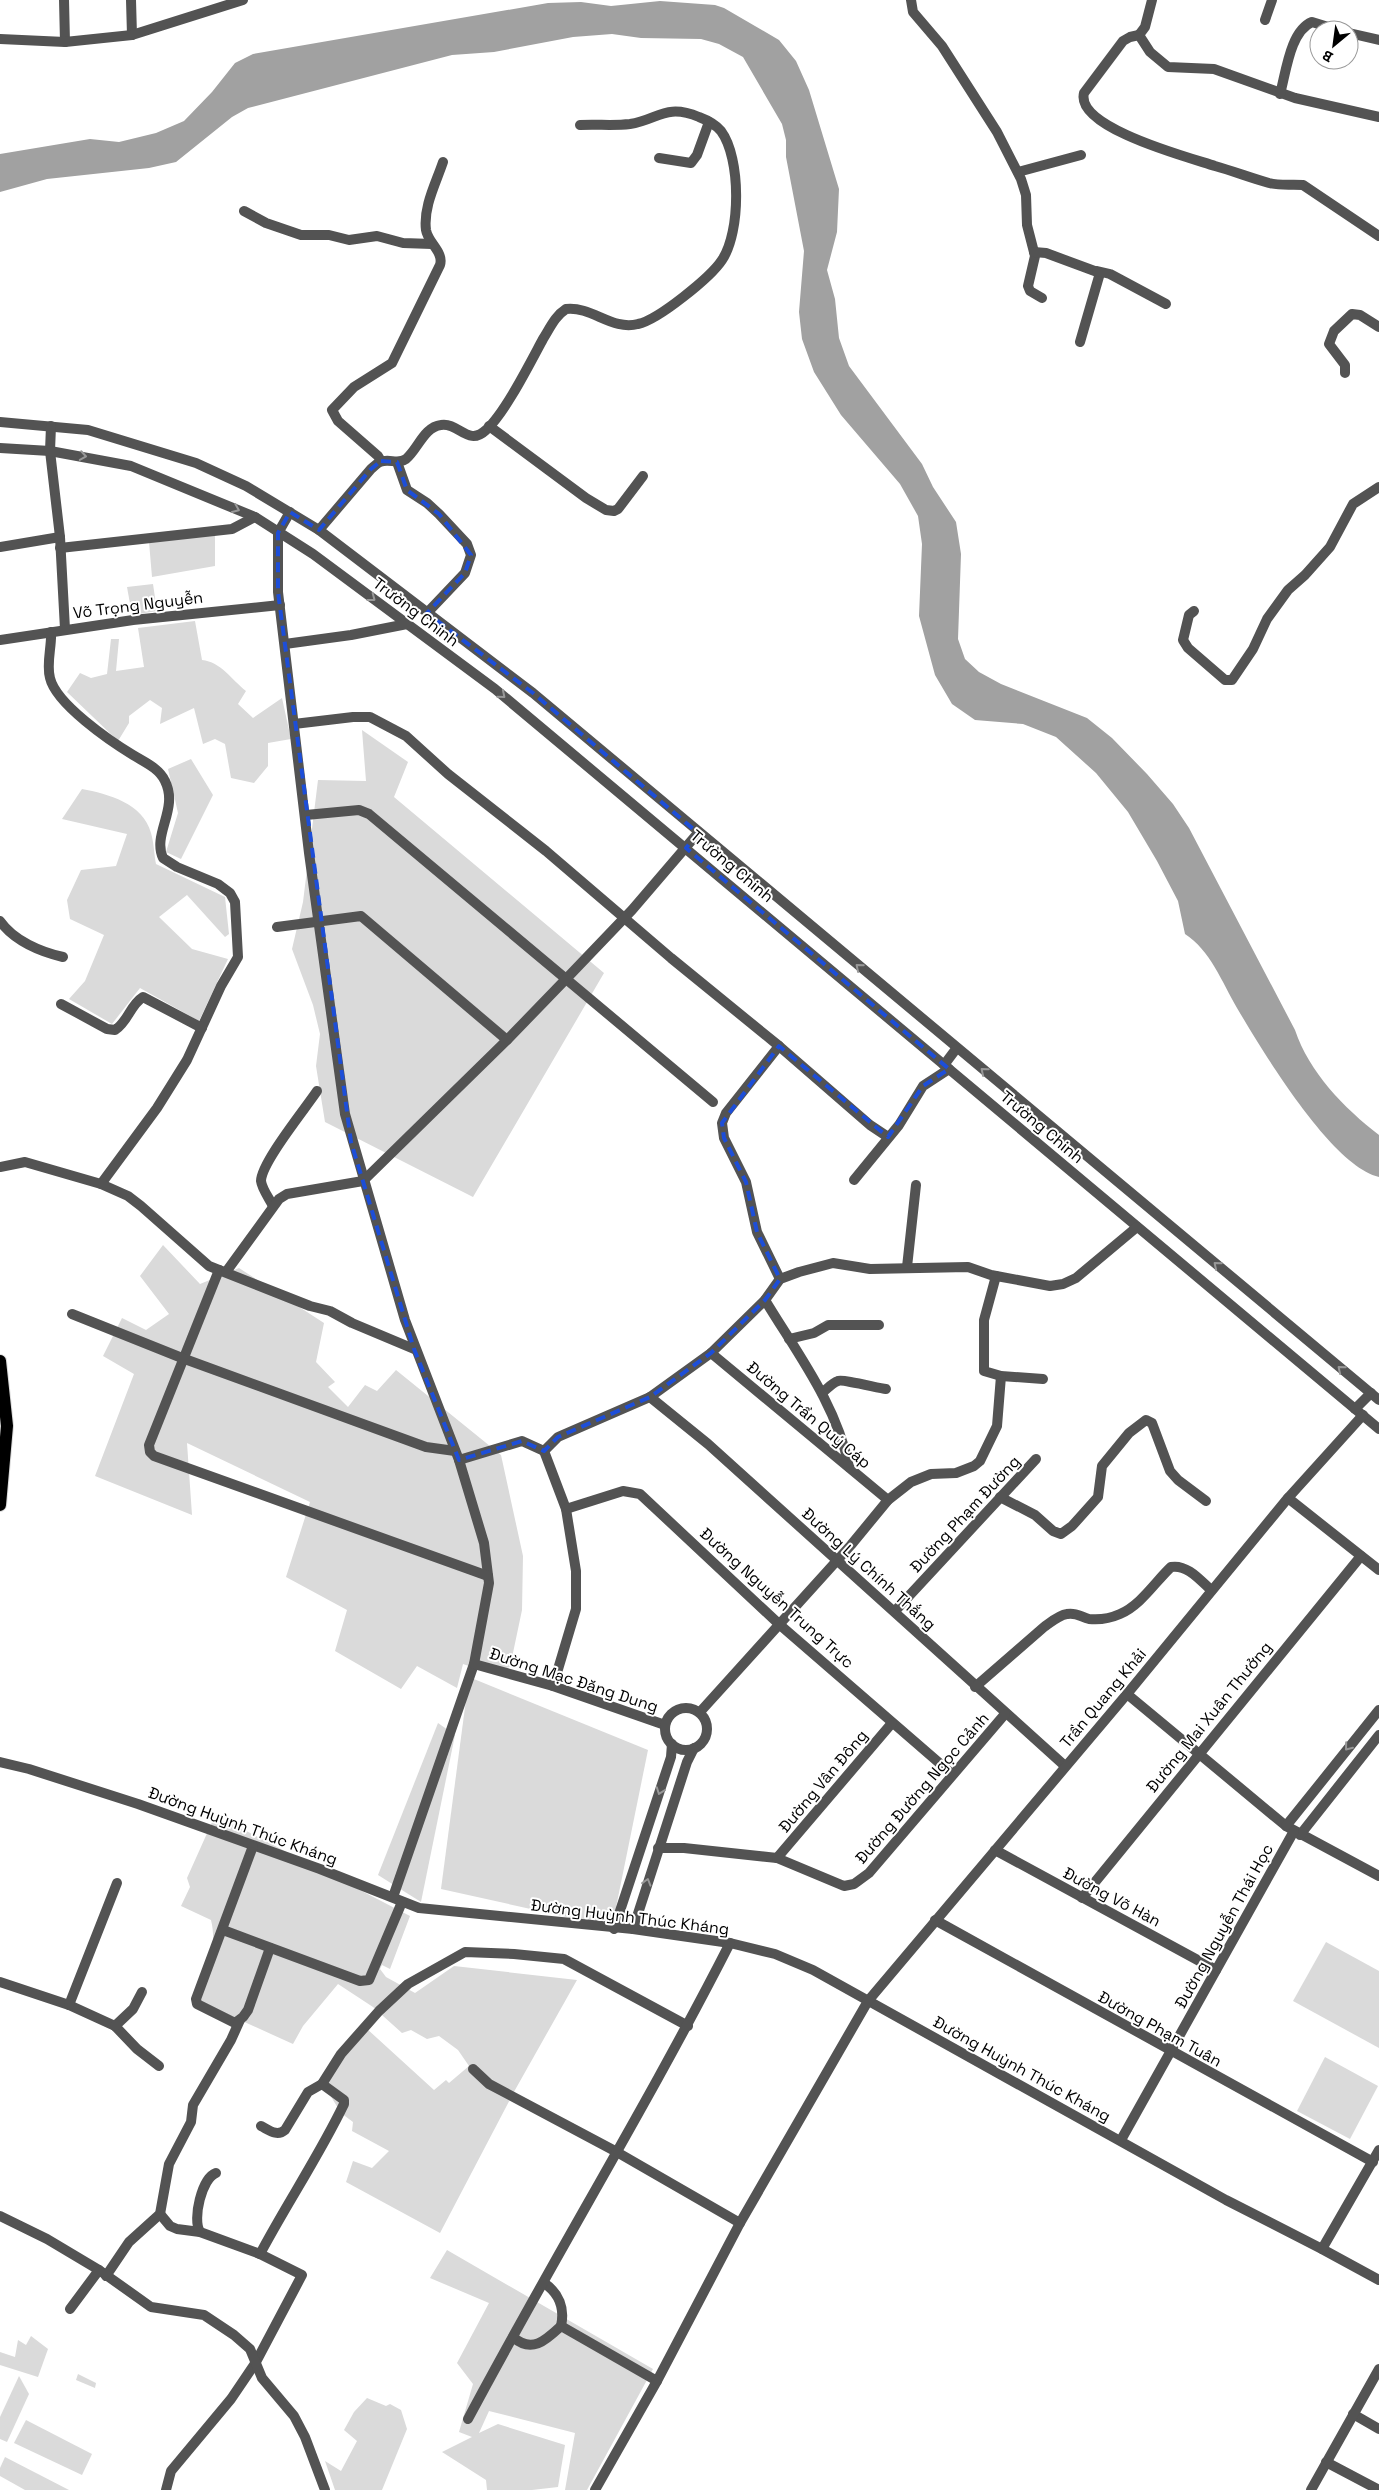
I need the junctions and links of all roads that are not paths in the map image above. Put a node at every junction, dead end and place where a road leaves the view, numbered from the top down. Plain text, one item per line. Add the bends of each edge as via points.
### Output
1 (64, 0) edge
2 (131, 0) edge
3 (243, 0) edge
4 (911, 0) edge
5 (1152, 0) edge
6 (1272, 0) edge
7 (232, 2) edge
8 (1265, 20) dead end
9 (1309, 23) edge
10 (132, 35) junction
11 (1139, 35) junction
12 (1359, 35) edge
13 (0, 39) edge
14 (1379, 40) edge
15 (65, 42) junction
16 (1280, 94) junction
17 (1379, 117) edge
18 (709, 122) junction
19 (580, 124) dead end
20 (1081, 155) dead end
21 (659, 158) dead end
22 (443, 162) dead end
23 (1018, 172) junction
24 (244, 211) dead end
25 (1379, 236) edge
26 (432, 244) junction
27 (1034, 252) junction
28 (1097, 271) junction
29 (1042, 298) dead end
30 (1166, 304) dead end
31 (1379, 327) edge
32 (1080, 342) dead end
33 (1344, 373) dead end
34 (0, 422) edge
35 (50, 426) junction
36 (489, 426) junction
37 (0, 448) edge
38 (50, 451) junction
39 (381, 461) junction
40 (397, 462) junction
41 (643, 476) dead end
42 (1379, 487) edge
43 (290, 512) junction
44 (255, 517) junction
45 (319, 530) junction
46 (278, 534) junction
47 (60, 542) junction
48 (0, 547) edge
49 (280, 605) junction
50 (1194, 611) dead end
51 (427, 612) junction
52 (407, 624) junction
53 (65, 630) junction
54 (51, 632) junction
55 (0, 640) edge
56 (285, 644) junction
57 (294, 724) junction
58 (306, 815) junction
59 (698, 832) junction
60 (686, 848) junction
61 (624, 918) junction
62 (319, 920) junction
63 (0, 921) edge
64 (277, 926) dead end
65 (63, 957) dead end
66 (566, 979) junction
67 (61, 1004) dead end
68 (202, 1028) junction
69 (507, 1040) junction
70 (779, 1046) junction
71 (956, 1048) junction
72 (946, 1067) junction
73 (317, 1092) dead end
74 (713, 1102) dead end
75 (888, 1137) junction
76 (0, 1167) edge
77 (854, 1180) dead end
78 (363, 1181) junction
79 (101, 1184) junction
80 (916, 1184) dead end
81 (273, 1206) junction
82 (1137, 1227) junction
83 (907, 1267) junction
84 (222, 1271) junction
85 (996, 1276) junction
86 (780, 1279) junction
87 (765, 1300) junction
88 (72, 1314) dead end
89 (879, 1325) dead end
90 (789, 1339) junction
91 (414, 1349) junction
92 (711, 1353) junction
93 (182, 1358) junction
94 (0, 1360) edge
95 (1001, 1376) junction
96 (1043, 1379) dead end
97 (886, 1389) dead end
98 (822, 1393) junction
99 (1375, 1396) edge
100 (650, 1397) junction
101 (1359, 1412) junction
102 (1379, 1429) edge
103 (544, 1451) junction
104 (457, 1455) junction
105 (1036, 1459) dead end
106 (849, 1468) junction
107 (1000, 1497) junction
108 (1288, 1498) junction
109 (888, 1500) junction
110 (1206, 1501) dead end
111 (0, 1505) edge
112 (566, 1509) junction
113 (1361, 1556) junction
114 (837, 1560) junction
115 (1379, 1570) edge
116 (488, 1576) junction
117 (1211, 1590) junction
118 (895, 1612) junction
119 (780, 1625) junction
120 (474, 1664) junction
121 (552, 1686) junction
122 (975, 1687) junction
123 (1127, 1694) junction
124 (1379, 1710) edge
125 (700, 1712) junction
126 (1005, 1714) junction
127 (892, 1723) junction
128 (665, 1725) junction
129 (1379, 1735) edge
130 (672, 1744) junction
131 (694, 1748) junction
132 (1199, 1753) junction
133 (0, 1762) edge
134 (1065, 1766) junction
135 (952, 1774) junction
136 (1293, 1831) junction
137 (253, 1846) junction
138 (658, 1848) junction
139 (995, 1850) junction
140 (777, 1858) junction
141 (1379, 1876) edge
142 (117, 1883) dead end
143 (1082, 1898) junction
144 (398, 1899) junction
145 (935, 1920) junction
146 (614, 1929) junction
147 (633, 1929) junction
148 (223, 1930) junction
149 (730, 1943) junction
150 (270, 1948) junction
151 (1216, 1970) junction
152 (0, 1982) edge
153 (142, 1992) dead end
154 (868, 2001) junction
155 (69, 2005) junction
156 (240, 2020) junction
157 (115, 2026) junction
158 (688, 2026) junction
159 (1170, 2052) junction
160 (160, 2066) dead end
161 (473, 2069) dead end
162 (322, 2084) junction
163 (261, 2126) dead end
164 (1121, 2140) junction
165 (1379, 2150) edge
166 (615, 2151) junction
167 (1372, 2162) junction
168 (216, 2173) dead end
169 (160, 2214) junction
170 (0, 2216) edge
171 (740, 2223) junction
172 (200, 2232) junction
173 (1322, 2249) junction
174 (260, 2254) junction
175 (102, 2273) junction
176 (1379, 2280) edge
177 (544, 2284) junction
178 (70, 2308) dead end
179 (561, 2326) junction
180 (513, 2337) junction
181 (256, 2362) junction
182 (1379, 2369) edge
183 (657, 2382) junction
184 (1353, 2414) junction
185 (468, 2419) dead end
186 (1379, 2428) edge
187 (1326, 2462) junction
188 (166, 2490) edge
189 (325, 2490) edge
190 (595, 2490) edge
191 (1312, 2490) edge
192 (1379, 2490) edge

1 - 15 street
2 - 10 street
3 - 7 street
4 - 23 street via 913,12 942,46 997,132
5 - 11 street via 1145,27
6 - 8 street
7 - 10 street
9 - 16 street via 1295,41
10 - 15 street
11 - 16 street via 1150,52 1168,67 1214,70
11 - 25 street via 1123,41 1084,93 1084,102 1096,117 1129,137 1179,154 1269,183 1303,185
12 - 14 street
13 - 15 street
16 - 17 street
18 - 19 street via 670,111 632,124
18 - 21 street via 691,164
18 - 36 street via 725,138 734,173 733,226 722,260 685,294 640,324 630,326 610,322 582,309 566,309 554,321
20 - 23 street
22 - 26 street via 426,217 426,231
23 - 27 street via 1026,195 1026,225
24 - 26 street via 266,223 301,235 330,235 349,240 377,236 402,244
26 - 39 street via 440,255 440,265 396,357 383,370 348,391 332,410 338,422
27 - 28 street via 1046,253
27 - 29 street via 1028,286
28 - 30 street via 1110,274
28 - 32 street via 1101,275
31 - 33 street via 1360,315 1352,314 1334,331 1329,344 1345,365
34 - 35 street, Trường Chinh
35 - 38 street
35 - 43 street, Trường Chinh via 88,430 196,463 246,486
36 - 40 street via 477,436 468,436 442,424 427,432 406,459
36 - 41 street via 606,510 618,509
37 - 38 street, Trường Chinh
38 -> 44 street, Trường Chinh via 131,466
38 - 47 street
39 - 40 street
39 - 45 street via 357,483
40 - 51 street via 407,490 439,514 467,544 472,555 466,573
42 - 50 street via 1353,504 1326,552 1288,590 1267,619 1253,649 1232,680 1225,680 1183,640
43 - 45 street, Trường Chinh
43 - 46 street
44 - 46 street, Trường Chinh
44 - 47 street via 232,528
45 - 51 street, Trường Chinh
46 - 49 street
46 -> 52 street, Trường Chinh via 314,554
47 - 48 street
47 - 53 street
49 - 53 street, Võ Trọng Nguyễn
49 - 56 street
51 - 59 street, Trường Chinh via 532,693
52 - 56 street
52 -> 60 street, Trường Chinh via 495,689
53 - 54 street, Võ Trọng Nguyễn
54 - 55 street, Võ Trọng Nguyễn
54 - 68 street via 49,672 58,691 96,731 156,770 164,779 170,794 169,812 160,842 163,858 218,884 230,893 235,902 238,957
56 - 57 street
57 - 58 street
57 - 61 street via 370,717 390,726
58 - 62 street
58 - 66 street via 359,810 369,814
59 - 60 street
71 -> 59 street, Trường Chinh
60 - 61 street
60 - 72 street, Trường Chinh
61 - 66 street
61 - 70 street
62 - 64 street
62 - 69 street via 361,916
62 - 78 street via 345,1114
63 - 65 street via 6,929 35,948
66 - 69 street
66 - 74 street
67 - 68 street via 107,1029 115,1030 121,1026 136,1001 143,997
68 - 79 street via 187,1060 157,1108
69 - 78 street
70 - 75 street
70 - 86 street via 726,1113 722,1123 724,1138 746,1182 757,1232
71 - 72 street
99 -> 71 street, Trường Chinh
72 - 75 street via 923,1086
72 - 82 street, Trường Chinh
73 - 81 street via 266,1163 262,1185
75 - 77 street
76 - 79 street via 25,1162
78 - 81 street via 287,1194
78 - 91 street
79 - 84 street via 128,1196 210,1266
80 - 83 street
81 - 84 street
82 - 85 street via 1076,1278 1063,1284 1039,1285
82 - 101 street, Trường Chinh
83 - 85 street via 968,1267
83 - 86 street via 870,1269 833,1264
84 - 91 street via 330,1311
84 - 93 street
85 - 95 street via 984,1320 982,1367 984,1371
86 - 87 street
87 - 90 street
87 - 92 street
88 - 93 street
89 - 90 street via 828,1325 814,1333
90 - 98 street
91 - 104 street
92 - 100 street
92 - 106 street, Đường Trần Quý Cáp
93 - 104 street via 426,1447
93 - 116 street via 149,1445 154,1456
94 - 111 main road via 6,1426
95 - 96 street
95 - 109 street via 997,1426 980,1461 956,1473 931,1474 911,1482
97 - 98 street via 839,1380
98 - 106 street via 844,1442
99 - 101 street, Trần Quang Khải
100 - 103 street via 558,1437
100 - 114 street, Đường Lý Chính Thắng via 708,1444
101 - 102 street, Trường Chinh
101 - 108 street, Trần Quang Khải
103 - 104 street via 522,1441
103 - 112 street
104 - 116 street via 484,1543
105 - 107 street, Đường Phạm Đường
106 - 109 street, Đường Trần Quý Cáp
107 - 110 street via 1061,1534 1098,1497 1102,1466 1129,1433 1146,1420 1152,1423 1170,1471
107 - 118 street, Đường Phạm Đường
108 - 113 street
108 - 117 street, Trần Quang Khải
109 - 114 street
112 - 119 street, Đường Nguyễn Trung Trực via 623,1491 640,1494
112 - 121 street via 576,1571 576,1609
113 - 115 street
113 - 132 street, Đường Mai Xuân Thưởng
114 - 118 street, Đường Lý Chính Thắng
114 - 119 street
116 - 120 street
117 - 122 street via 1187,1570 1171,1567 1120,1614 1099,1619 1066,1614 1056,1619
117 - 123 street, Trần Quang Khải
118 - 122 street, Đường Lý Chính Thắng
119 - 125 street
119 - 127 street, Đường Nguyễn Trung Trực
120 - 121 street, Đường Mạc Đăng Dung
120 - 144 street
121 - 128 street, Đường Mạc Đăng Dung
122 - 126 street, Đường Lý Chính Thắng
123 - 132 street
123 - 134 street, Trần Quang Khải
124 -> 136 street, Đường Nguyễn Thái Học
125 - 128 street via 683,1707 674,1710
125 - 131 street via 705,1719 707,1734 703,1742
126 - 134 street, Đường Lý Chính Thắng
126 - 135 street, Đường Đường Ngọc Cảnh
127 - 135 street, Đường Nguyễn Trung Trực
127 - 140 street, Đường Vân Đông
128 - 130 street via 665,1733
129 - 136 street, Đường Nguyễn Thái Học
130 - 131 street via 681,1749
130 -> 146 street via 671,1757
131 - 138 street
132 - 136 street
132 - 143 street, Đường Mai Xuân Thưởng
133 - 137 street, Đường Huỳnh Thúc Kháng via 129,1801
134 - 139 street, Trần Quang Khải
135 - 140 street, Đường Đường Ngọc Cảnh via 869,1873 854,1884 844,1886
136 - 141 street
136 - 151 street, Đường Nguyễn Thái Học
137 - 144 street, Đường Huỳnh Thúc Kháng
137 - 148 street
138 - 140 street, Đường Đường Ngọc Cảnh
147 -> 138 street
139 - 143 street, Đường Võ Hàn
139 - 145 street, Trần Quang Khải
142 - 155 street
143 - 151 street, Đường Võ Hàn
144 - 146 street, Đường Huỳnh Thúc Kháng via 419,1908
144 - 150 street via 369,1980 360,1981
145 - 154 street, Trần Quang Khải
145 - 159 street, Đường Phạm Tuân
146 - 147 street, Đường Huỳnh Thúc Kháng
147 - 149 street, Đường Huỳnh Thúc Kháng
148 - 150 street
148 - 156 street via 196,1999 203,2009 235,2022
149 - 154 street, Đường Huỳnh Thúc Kháng via 782,1957 813,1970
149 - 158 street
150 - 156 street via 248,2010
151 - 159 street, Đường Nguyễn Thái Học
152 - 155 street
153 - 157 street via 133,2009
154 - 164 street, Đường Huỳnh Thúc Kháng
154 - 171 street, Trần Quang Khải
155 - 157 street
156 - 169 street via 193,2105 191,2122 169,2164
157 - 160 street
158 - 162 street via 564,1959 465,1952 400,1991 364,2026
158 - 166 street
159 - 164 street, Đường Nguyễn Thái Học
159 - 167 street, Đường Phạm Tuân
161 - 166 street via 489,2084
162 - 163 street via 308,2092 282,2133
162 - 174 street via 344,2100 344,2104 329,2137 297,2186
164 - 173 street, Đường Huỳnh Thúc Kháng via 1226,2200
165 - 167 street
166 - 171 street
166 - 177 street
167 - 173 street
168 - 172 street via 208,2178 203,2190 198,2213
169 - 172 street via 170,2226
169 - 175 street
170 - 175 street via 47,2239
171 - 183 street, Trần Quang Khải
172 - 174 street
173 - 176 street, Đường Huỳnh Thúc Kháng
174 - 181 street via 302,2275
175 - 178 street
175 - 181 street via 151,2307 204,2314 250,2348
177 - 179 street via 561,2302 564,2316
177 - 180 street
179 - 180 street via 536,2346 520,2343
179 - 183 street
180 - 185 street
181 - 188 street via 231,2399 171,2471
181 - 189 street via 262,2378 298,2423
182 - 184 street
183 - 190 street, Trần Quang Khải
184 - 186 street
184 - 187 street
187 - 191 street
187 - 192 street

